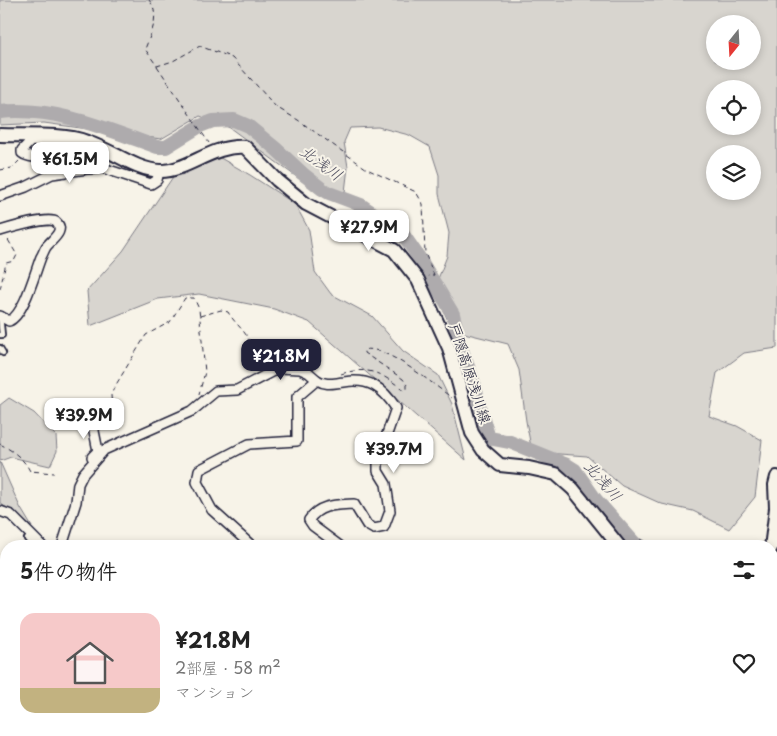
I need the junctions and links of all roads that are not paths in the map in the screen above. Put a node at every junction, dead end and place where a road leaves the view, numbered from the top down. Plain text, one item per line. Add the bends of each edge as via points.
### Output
1 (0, 135) edge
2 (75, 138) junction
3 (87, 170) junction
4 (159, 171) junction
5 (0, 196) edge
6 (1, 231) edge
7 (0, 316) edge
8 (0, 335) edge
9 (317, 380) junction
10 (113, 418) road end
11 (82, 478) junction
12 (777, 478) edge
13 (0, 512) edge
14 (31, 535) junction
15 (28, 540) edge
16 (36, 540) edge
17 (64, 540) edge
18 (245, 540) edge
19 (331, 540) edge
20 (614, 540) edge
21 (772, 540) edge

1 - 2 main road, 戸隠高原浅川線
2 - 3 street via 68,145 31,141 22,150 25,156 79,161
2 - 4 main road, 戸隠高原浅川線 via 138,166
3 - 4 street via 103,168 151,184 157,180
3 - 5 street via 52,174
4 - 20 main road, 戸隠高原浅川線 via 170,170 234,146 244,147 306,204 394,250 418,280 449,348 472,433 483,450 500,465 556,474 573,489
6 - 7 street via 49,221 54,221 60,229 45,248 16,316 9,321
7 - 8 lane
9 - 11 street via 300,369 278,369 238,390 216,391 192,411 104,450
9 - 18 street via 297,397 297,441 249,444 199,470 197,482 212,510
9 - 19 street via 325,385 356,380 370,382 388,395 396,408 378,460 378,471 386,484 390,511 384,527 374,529 367,525 354,504 326,507 315,511 309,520
10 - 11 street via 93,426 98,451 79,471
11 - 17 street
12 - 21 main road
13 - 14 street via 11,515
14 - 15 lane
14 - 16 street

